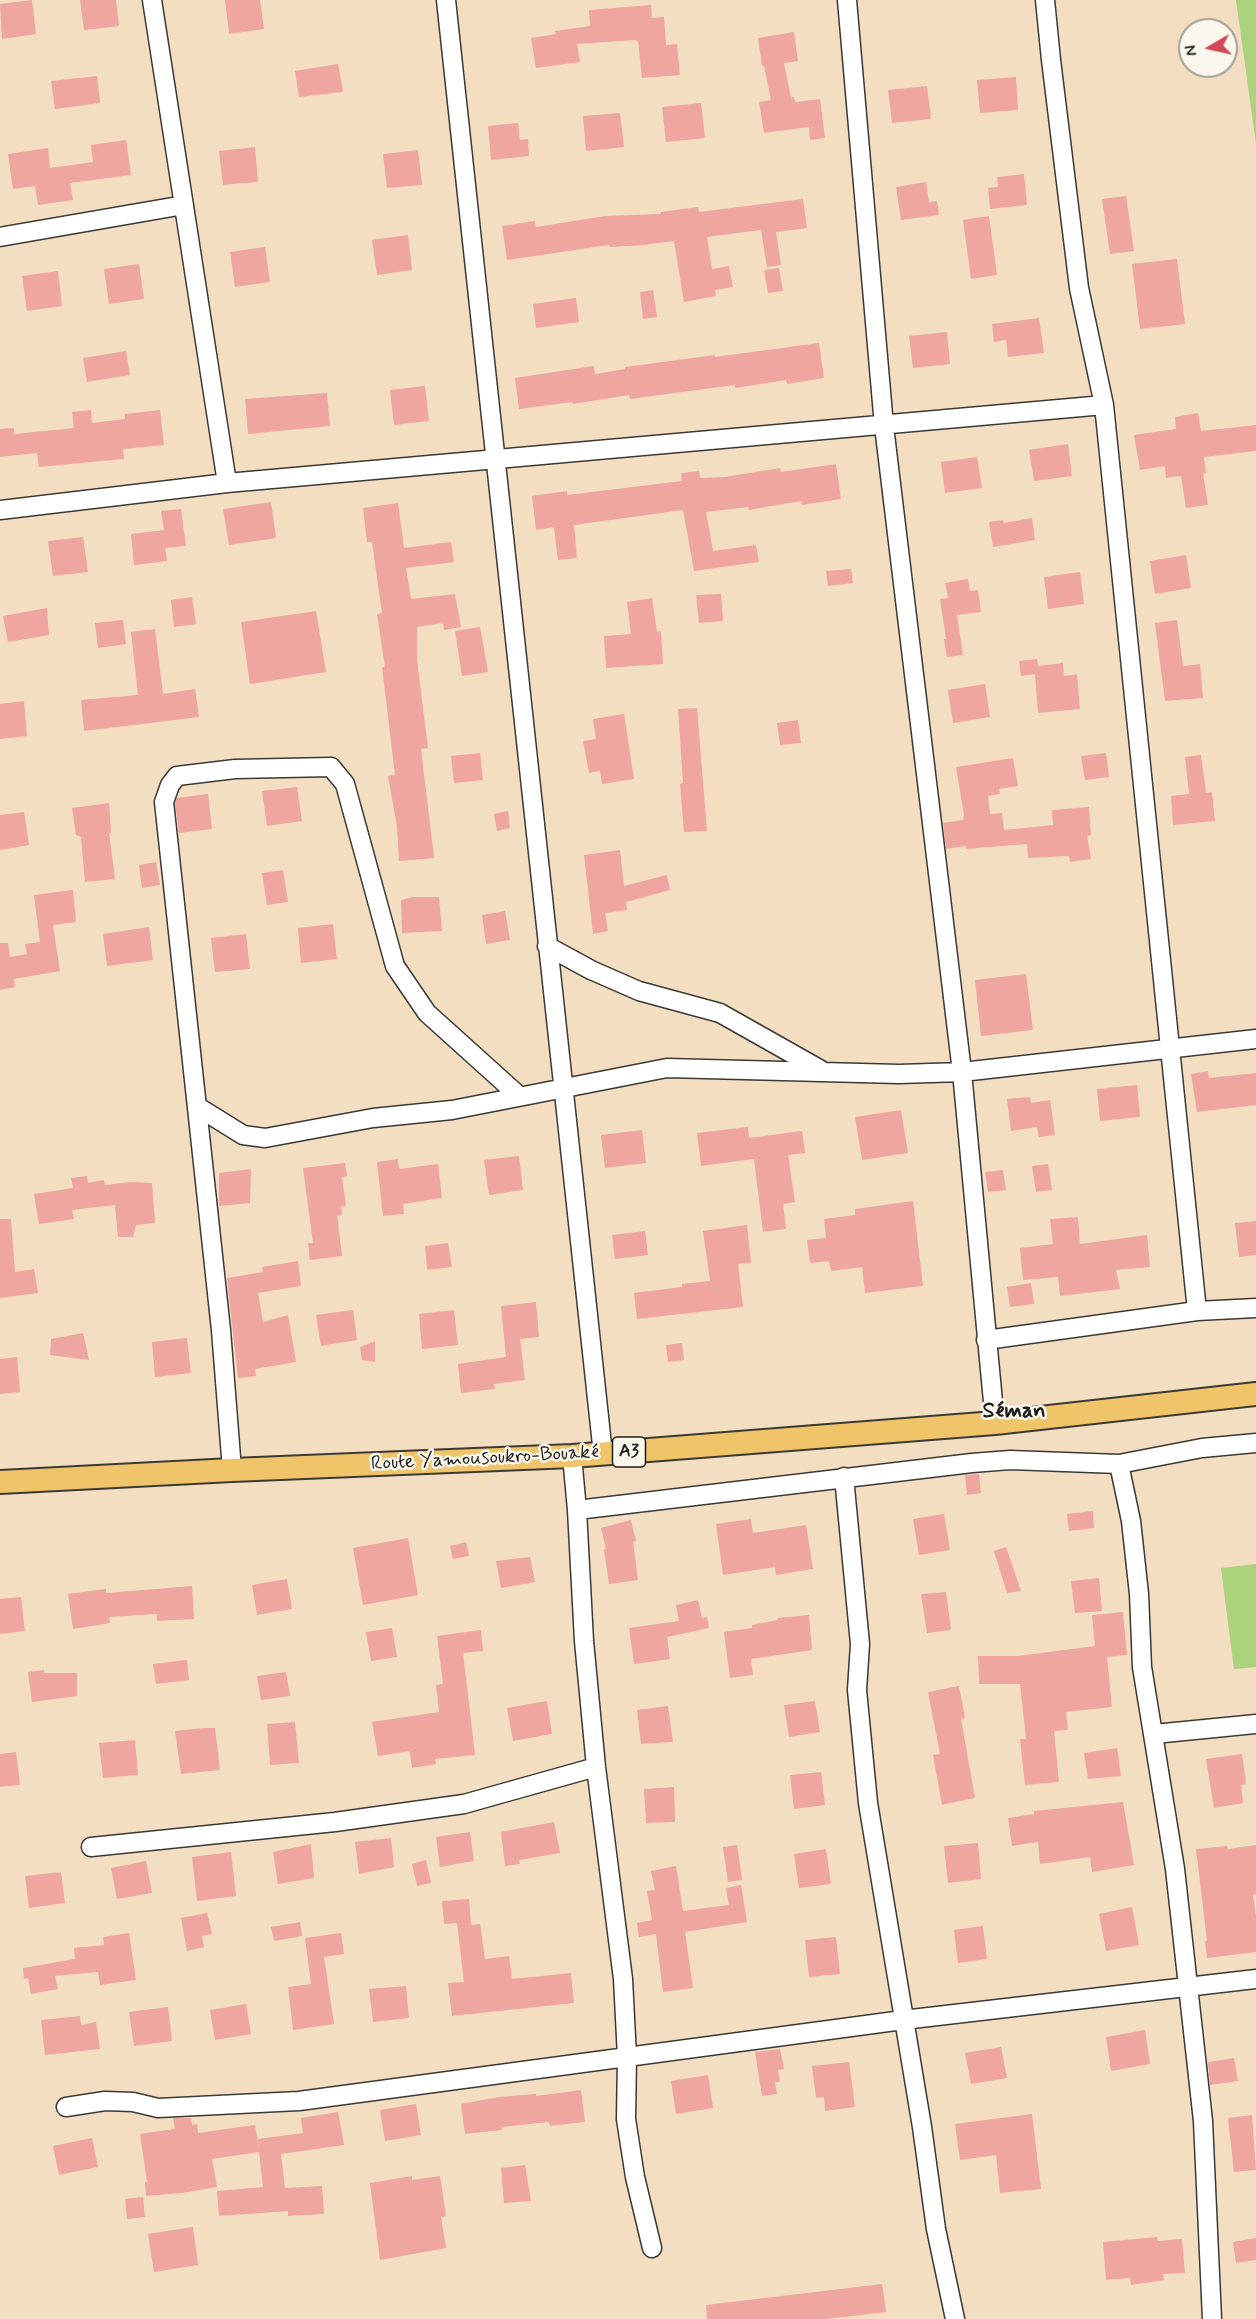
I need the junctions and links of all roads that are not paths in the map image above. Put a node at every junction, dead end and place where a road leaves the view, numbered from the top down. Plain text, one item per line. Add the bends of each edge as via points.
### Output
1 (152, 0) edge
2 (446, 0) edge
3 (847, 0) edge
4 (1046, 0) edge
5 (184, 205) junction
6 (0, 237) edge
7 (1104, 405) junction
8 (884, 426) junction
9 (495, 460) junction
10 (227, 483) junction
11 (0, 510) edge
12 (547, 946) junction
13 (1256, 1039) edge
14 (1170, 1047) junction
15 (823, 1071) junction
16 (962, 1072) junction
17 (562, 1089) junction
18 (518, 1095) junction
19 (198, 1107) junction
20 (1256, 1308) edge
21 (1197, 1311) junction
22 (986, 1340) junction
23 (1256, 1395) edge
24 (994, 1423) junction
25 (1256, 1443) edge
26 (603, 1454) junction
27 (572, 1456) junction
28 (1119, 1464) junction
29 (232, 1470) junction
30 (844, 1477) junction
31 (0, 1482) edge
32 (577, 1510) junction
33 (1256, 1724) edge
34 (1154, 1734) junction
35 (596, 1767) junction
36 (91, 1847) dead end
37 (1256, 1979) edge
38 (1187, 1986) junction
39 (903, 2020) junction
40 (627, 2057) junction
41 (66, 2107) dead end
42 (652, 2248) dead end
43 (956, 2319) edge
44 (1212, 2319) edge

1 - 5 street
2 - 9 street
3 - 8 street
4 - 7 street via 1079,288
5 - 6 street
5 - 10 street
7 - 8 street
7 - 14 street
8 - 9 street
8 - 16 street
9 - 10 street
9 - 12 street
10 - 11 street
12 - 15 street via 639,991 720,1013
12 - 17 street
13 - 14 street
14 - 16 street
14 - 21 street
15 - 16 street
15 - 17 street via 667,1068
16 - 22 street
17 - 18 street
17 - 26 street
18 - 19 street via 452,1110 373,1118 265,1138 243,1135
18 - 19 street via 427,1013 395,966 345,784 331,767 235,769 177,776 164,802
19 - 29 street
20 - 21 street
21 - 22 street
22 - 24 street
23 - 24 main road, Route Yamousoukro-Bouaké / A3
24 - 26 main road, Route Yamousoukro-Bouaké / A3
25 - 28 street via 1202,1448
26 - 27 main road, Route Yamousoukro-Bouaké / A3
27 - 29 main road, Route Yamousoukro-Bouaké / A3
27 - 32 street
28 - 30 street via 1010,1460
28 - 34 street via 1131,1521 1142,1667
29 - 31 main road, Route Yamousoukro-Bouaké / A3
30 - 32 street
30 - 39 street via 860,1644 857,1690 868,1803
32 - 35 street
33 - 34 street
34 - 38 street via 1175,1869
35 - 36 street via 464,1804 335,1822
35 - 40 street via 623,1979
37 - 38 street
38 - 39 street
38 - 44 street via 1203,2121
39 - 40 street
39 - 43 street via 936,2229
40 - 41 street via 299,2101 158,2108 105,2101
40 - 42 street via 626,2119

